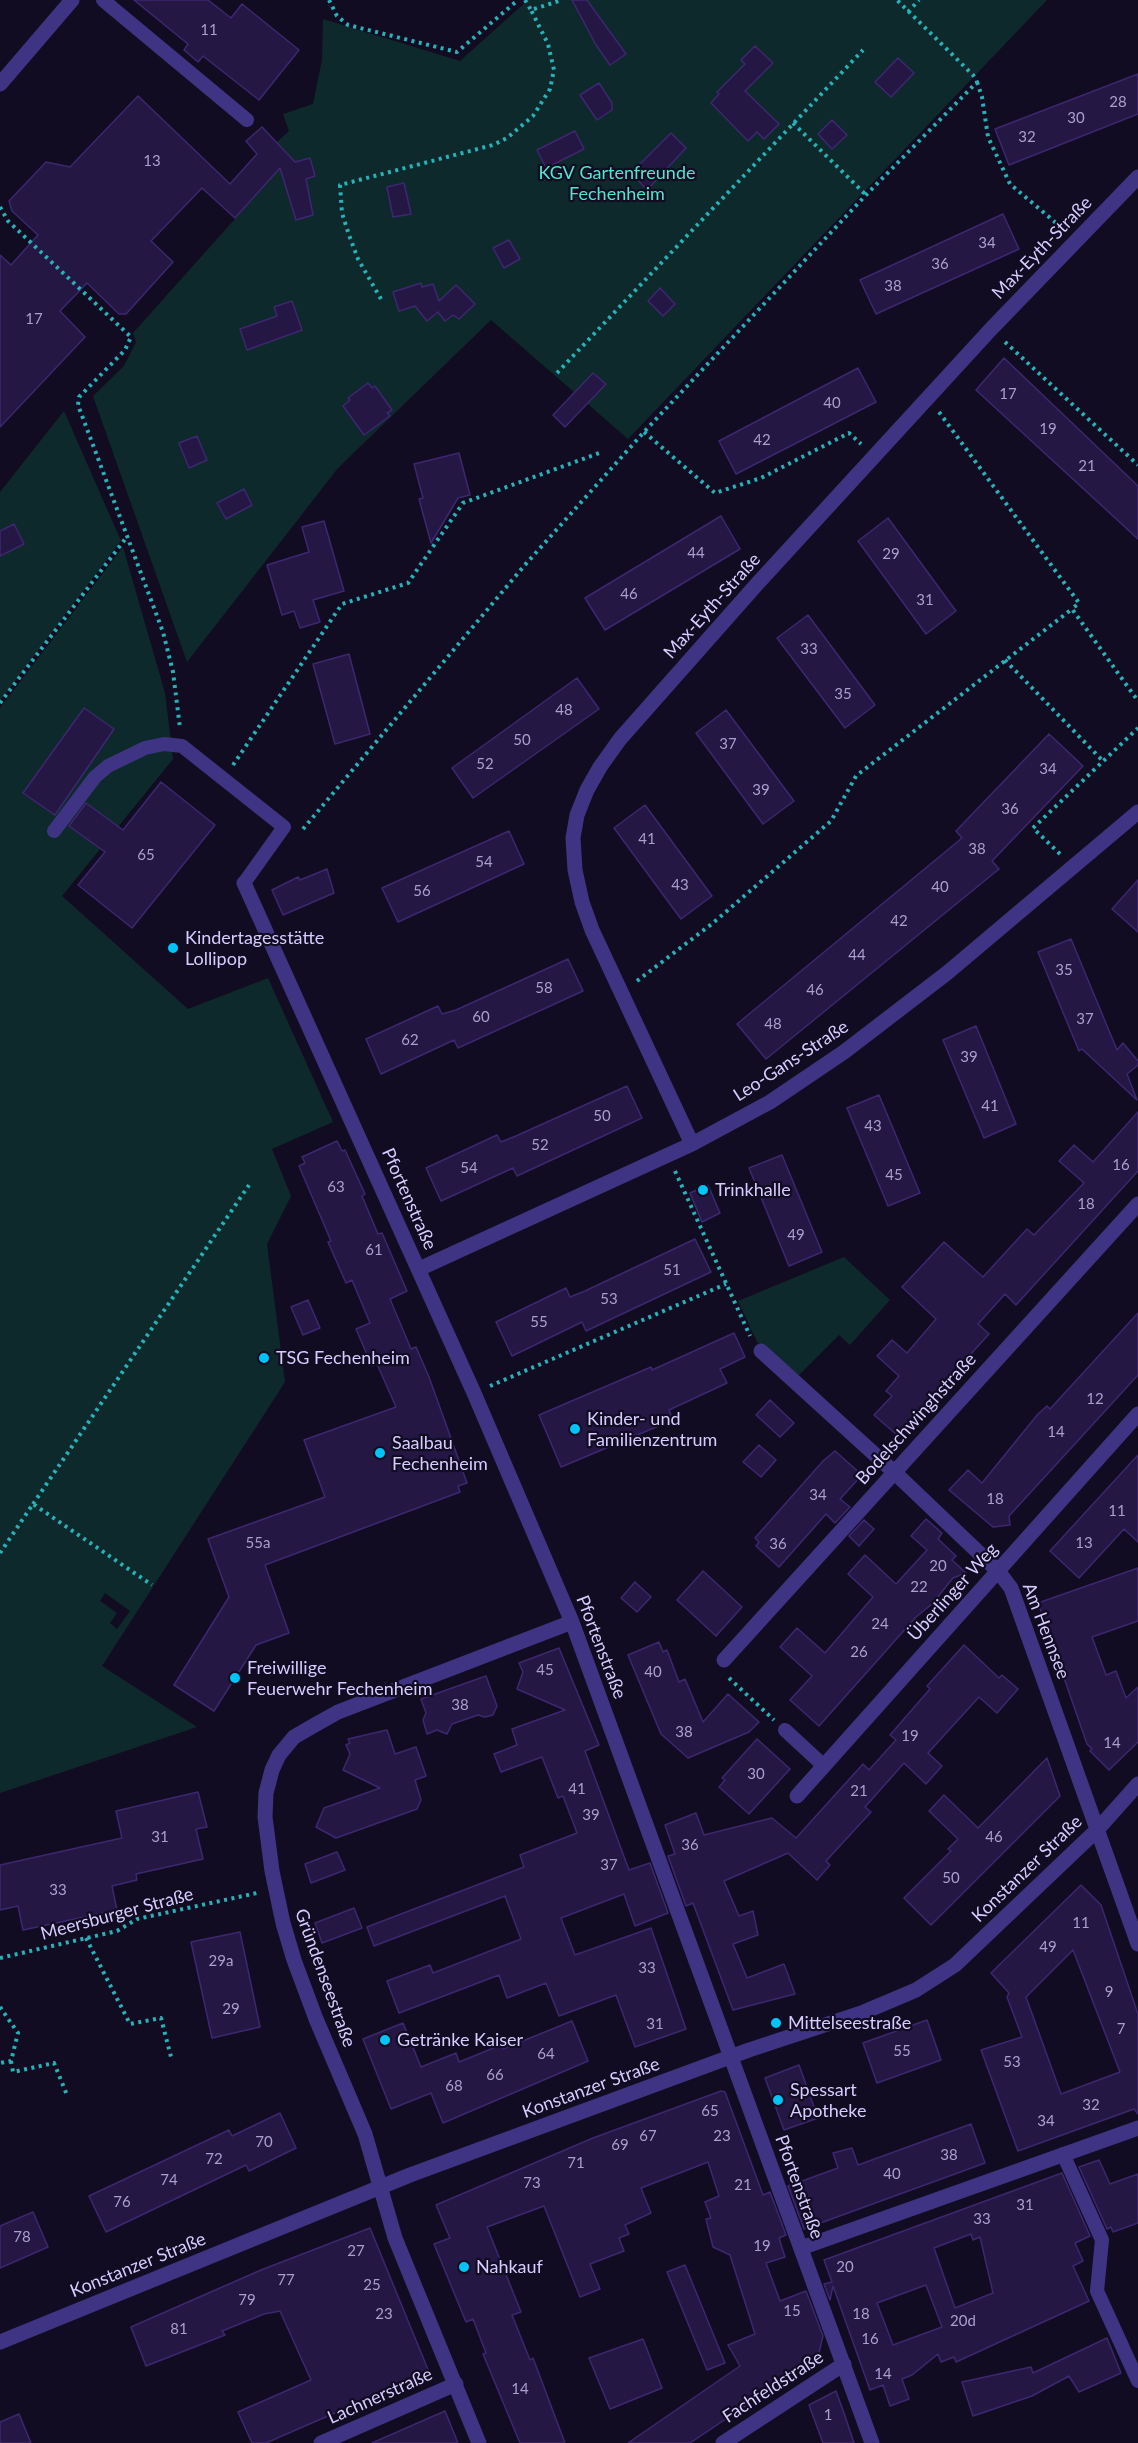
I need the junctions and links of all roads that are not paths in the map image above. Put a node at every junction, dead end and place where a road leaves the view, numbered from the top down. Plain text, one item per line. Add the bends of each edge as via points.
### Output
1 (72, 0) edge
2 (103, 0) edge
3 (0, 84) edge
4 (247, 120) dead end
5 (1138, 177) edge
6 (1138, 812) edge
7 (54, 831) dead end
8 (244, 884) joint
9 (692, 1144) junction
10 (1138, 1204) edge
11 (419, 1269) junction
12 (761, 1351) road end
13 (1138, 1414) edge
14 (894, 1472) junction
15 (998, 1571) junction
16 (572, 1622) junction
17 (724, 1660) road end
18 (785, 1731) road end
19 (824, 1766) junction
20 (1138, 1784) edge
21 (797, 1796) dead end
22 (1097, 1830) junction
23 (1138, 1944) edge
24 (731, 2058) junction
25 (1138, 2128) edge
26 (1063, 2154) junction
27 (381, 2187) junction
28 (801, 2248) junction
29 (0, 2342) edge
30 (844, 2364) junction
31 (1138, 2380) edge
32 (456, 2384) junction
33 (321, 2443) edge
34 (479, 2443) edge
35 (723, 2443) edge
36 (872, 2443) edge

1 - 3 street
2 - 4 lane
5 - 9 street, Max-Eyth-Straße via 873,456 620,739 587,790 573,838 575,870 592,930
6 - 9 street, Leo-Gans-Straße via 948,973 844,1052 770,1102
7 - 8 lane via 108,766 145,748 182,746 284,827
8 - 11 street, Pfortenstraße
9 - 11 street, Leo-Gans-Straße
10 - 14 street, Bodelschwinghstraße
11 - 16 street, Pfortenstraße
12 - 14 street, Am Hennsee
13 - 15 street, Überlinger Weg
14 - 15 street, Am Hennsee
14 - 17 street, Bodelschwinghstraße
15 - 19 street, Überlinger Weg
15 - 22 street, Am Hennsee via 1018,1603
16 - 24 street, Pfortenstraße
16 - 27 street, Gründenseestraße via 339,1712 294,1737 276,1762 266,1793 264,1817 282,1923 306,1993 365,2134
18 - 19 lane
19 - 21 street, Überlinger Weg
20 - 22 street, Konstanzer Straße
22 - 23 street, Am Hennsee
22 - 24 street, Konstanzer Straße via 938,1978 881,2006
24 - 27 street, Konstanzer Straße
24 - 28 street, Pfortenstraße
25 - 26 street
26 - 28 street
26 - 31 lane via 1102,2240 1097,2291
27 - 29 street, Konstanzer Straße
27 - 32 street, Gründenseestraße via 395,2238
28 - 30 street, Pfortenstraße
30 - 35 street, Fachfeldstraße
30 - 36 street, Pfortenstraße
32 - 33 street, Lachnerstraße
32 - 34 street, Gründenseestraße

